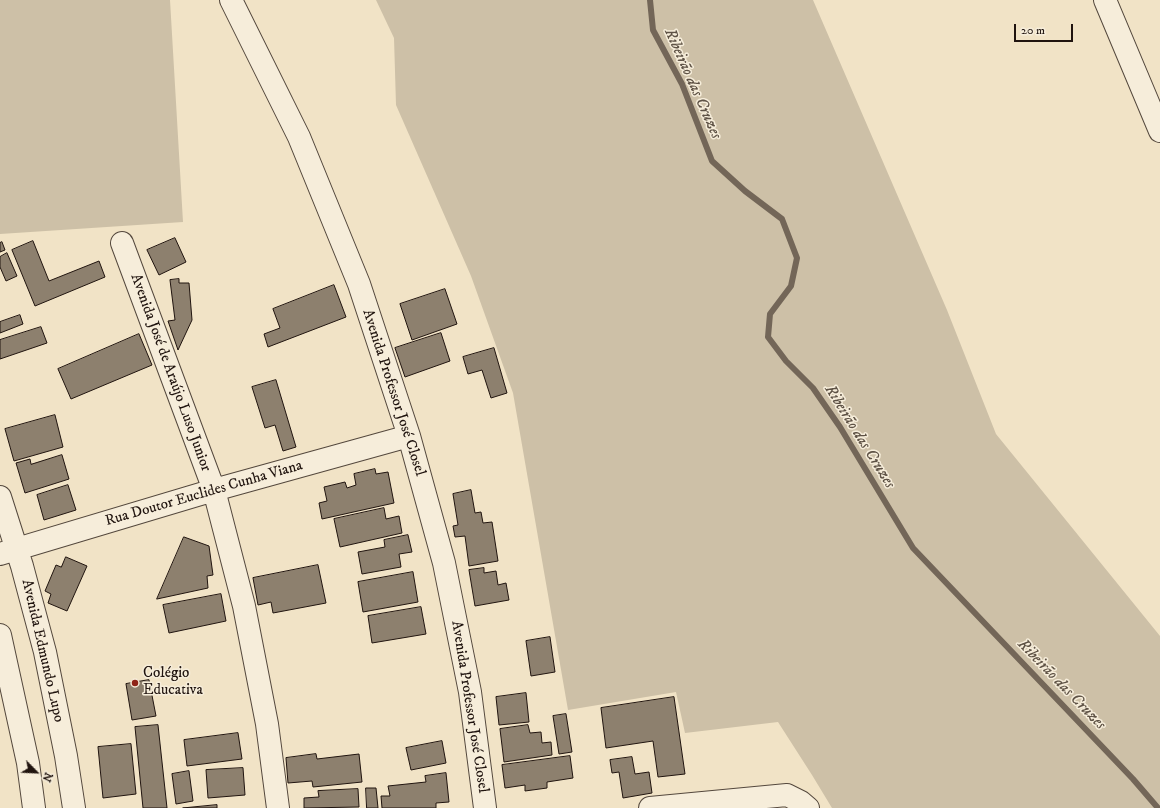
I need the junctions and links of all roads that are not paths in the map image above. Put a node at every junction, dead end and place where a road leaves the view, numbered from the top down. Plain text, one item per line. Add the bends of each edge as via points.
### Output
1 (231, 0) edge
2 (1105, 0) edge
3 (1160, 131) edge
4 (122, 243) dead end
5 (409, 436) junction
6 (214, 490) junction
7 (0, 496) edge
8 (8, 552) edge
9 (0, 635) edge
10 (804, 805) edge
11 (34, 808) edge
12 (74, 808) edge
13 (278, 808) edge
14 (485, 808) edge
15 (650, 808) edge

1 - 5 street, Avenida Professor José Closel via 299,137 356,277
2 - 3 street
4 - 6 street, Avenida José de Araújo Luso Junior
5 - 6 street, Rua Doutor Euclides Cunha Viana
5 - 14 street, Avenida Professor José Closel via 446,570 470,692
6 - 8 street, Rua Doutor Euclides Cunha Viana
6 - 13 street, Avenida José de Araújo Luso Junior via 244,606 267,724
7 - 8 street, Avenida Edmundo Lupo
8 - 12 street, Avenida Edmundo Lupo via 45,652
9 - 11 street via 28,763
10 - 15 street via 787,795

